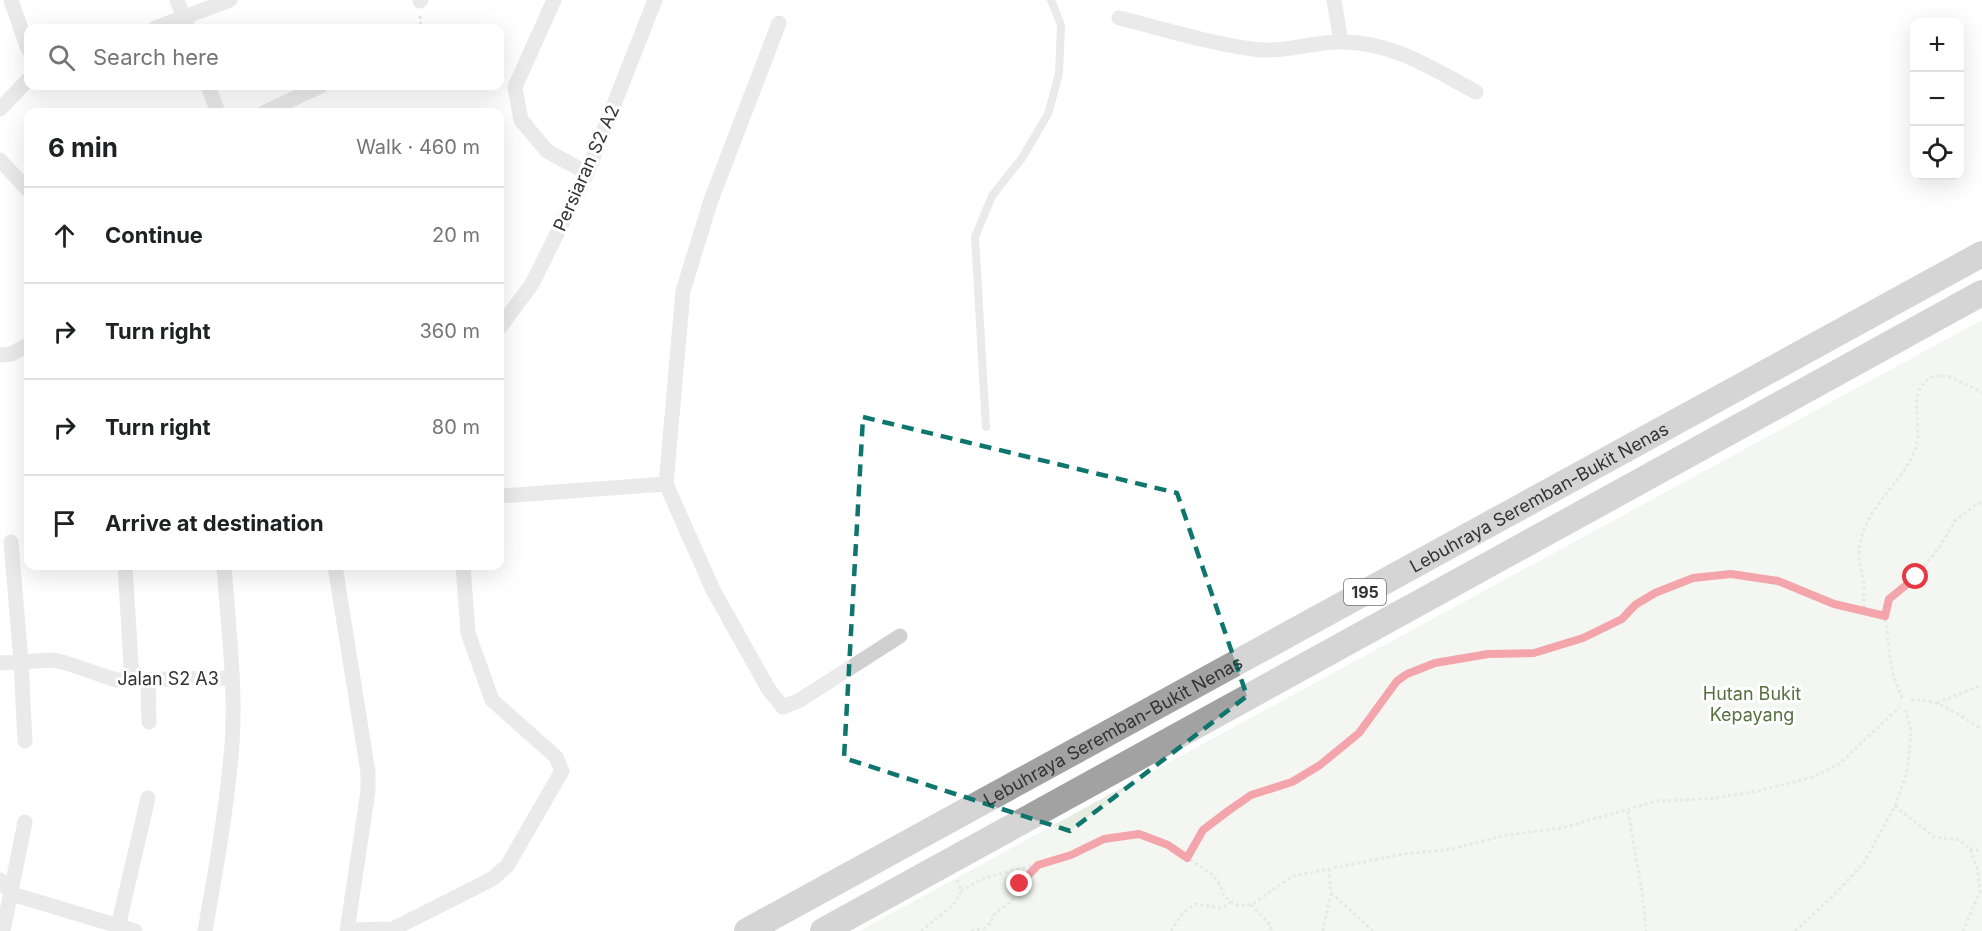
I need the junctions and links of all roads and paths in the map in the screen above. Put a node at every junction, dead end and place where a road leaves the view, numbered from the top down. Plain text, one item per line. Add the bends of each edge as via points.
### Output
1 (11, 0) edge
2 (177, 0) edge
3 (230, 0) edge
4 (554, 0) edge
5 (655, 0) edge
6 (1051, 0) edge
7 (1334, 0) edge
8 (1119, 18) dead end
9 (186, 23) edge
10 (779, 23) dead end
11 (24, 38) edge
12 (1341, 42) junction
13 (24, 84) edge
14 (210, 90) edge
15 (312, 90) edge
16 (1476, 92) dead end
17 (216, 108) edge
18 (274, 108) edge
19 (0, 110) edge
20 (0, 160) edge
21 (587, 173) junction
22 (24, 186) edge
23 (1982, 254) edge
24 (1982, 293) edge
25 (504, 322) edge
26 (24, 351) edge
27 (0, 355) edge
28 (1982, 392) edge
29 (986, 427) dead end
30 (666, 484) junction
31 (504, 496) edge
32 (1982, 502) edge
33 (10, 542) dead end
34 (125, 570) edge
35 (224, 570) edge
36 (336, 570) edge
37 (463, 570) edge
38 (1865, 611) junction
39 (1885, 616) junction
40 (900, 636) dead end
41 (21, 662) junction
42 (0, 663) edge
43 (231, 678) junction
44 (132, 680) junction
45 (148, 680) junction
46 (1982, 685) edge
47 (1902, 698) dead end
48 (1911, 700) dead end
49 (1937, 703) junction
50 (1900, 707) dead end
51 (1906, 710) dead end
52 (149, 722) dead end
53 (1982, 729) edge
54 (25, 741) dead end
55 (148, 798) dead end
56 (1895, 806) junction
57 (1628, 811) junction
58 (25, 822) dead end
59 (1970, 849) junction
60 (1982, 851) edge
61 (1187, 858) junction
62 (1038, 865) junction
63 (1329, 869) junction
64 (953, 879) dead end
65 (0, 880) edge
66 (961, 891) junction
67 (1331, 893) junction
68 (12, 894) junction
69 (1231, 902) junction
70 (1251, 905) junction
71 (117, 929) edge
72 (347, 930) edge
73 (3, 931) edge
74 (135, 931) edge
75 (205, 931) edge
76 (747, 931) edge
77 (823, 931) edge
78 (921, 931) edge
79 (971, 931) edge
80 (1172, 931) edge
81 (1272, 931) edge
82 (1323, 931) edge
83 (1373, 931) edge
84 (1646, 931) edge
85 (1795, 931) edge
86 (1963, 931) edge

1 - 11 street
2 - 9 street
3 - 9 street
4 - 21 street via 515,87 520,120 547,151
5 - 21 street, Persiaran S2 A2
6 - 29 lane via 1061,25 1059,74 1048,114 1022,158 992,196 975,237
7 - 12 street
8 - 12 street via 1266,50
10 - 30 street via 711,200 682,291
12 - 16 street via 1400,52
13 - 19 street
14 - 17 street
15 - 18 street
20 - 22 street
21 - 25 street, Persiaran S2 A2 via 532,284
23 - 76 highway, Lebuhraya Seremban-Bukit Nenas / 195
24 - 77 highway, Lebuhraya Seremban-Bukit Nenas / 195
26 - 27 street
28 - 38 path via 1948,376 1934,376 1921,388 1916,400 1919,439 1914,453 1865,525 1859,554
30 - 31 street
30 - 40 street via 713,590 769,690 783,707
32 - 39 path via 1955,522 1916,577 1889,599
33 - 41 street
34 - 44 street
35 - 43 street
36 - 72 street via 368,772
37 - 72 street via 468,633 492,700 556,757 562,771 507,866 492,879 393,929
38 - 39 path
38 - 61 path via 1834,604 1778,581 1731,574 1693,578 1655,593 1622,619 1583,638 1534,653 1468,656 1421,668 1397,681 1359,733 1337,752 1292,782 1251,795 1203,830
39 - 47 path via 1892,672
41 - 42 street, Jalan S2 A3
41 - 44 street, Jalan S2 A3 via 54,660 116,680
41 - 54 street
43 - 45 street, Jalan S2 A3
43 - 75 street via 232,743
44 - 45 street, Jalan S2 A3
45 - 52 street
46 - 49 path
48 - 49 path
49 - 53 path
50 - 57 path via 1839,764 1813,777 1708,799 1657,801
51 - 56 path via 1911,732 1907,772
55 - 71 street
56 - 59 path via 1934,837 1959,840
56 - 85 path via 1863,864
57 - 63 path via 1562,828
57 - 84 path
58 - 68 street
59 - 60 path
59 - 86 path via 1980,891
61 - 62 path via 1168,845 1139,834 1104,839
61 - 69 path via 1213,875
62 - 66 path via 981,879
62 - 79 path via 1024,878 1012,901 994,914 991,923
63 - 67 path
63 - 70 path via 1293,876
64 - 66 path via 958,881
65 - 68 street
66 - 78 path via 954,904
67 - 82 path
67 - 83 path
68 - 71 street
68 - 73 street
69 - 70 path
69 - 80 path via 1222,908 1195,904 1183,913
70 - 81 path
71 - 74 street

